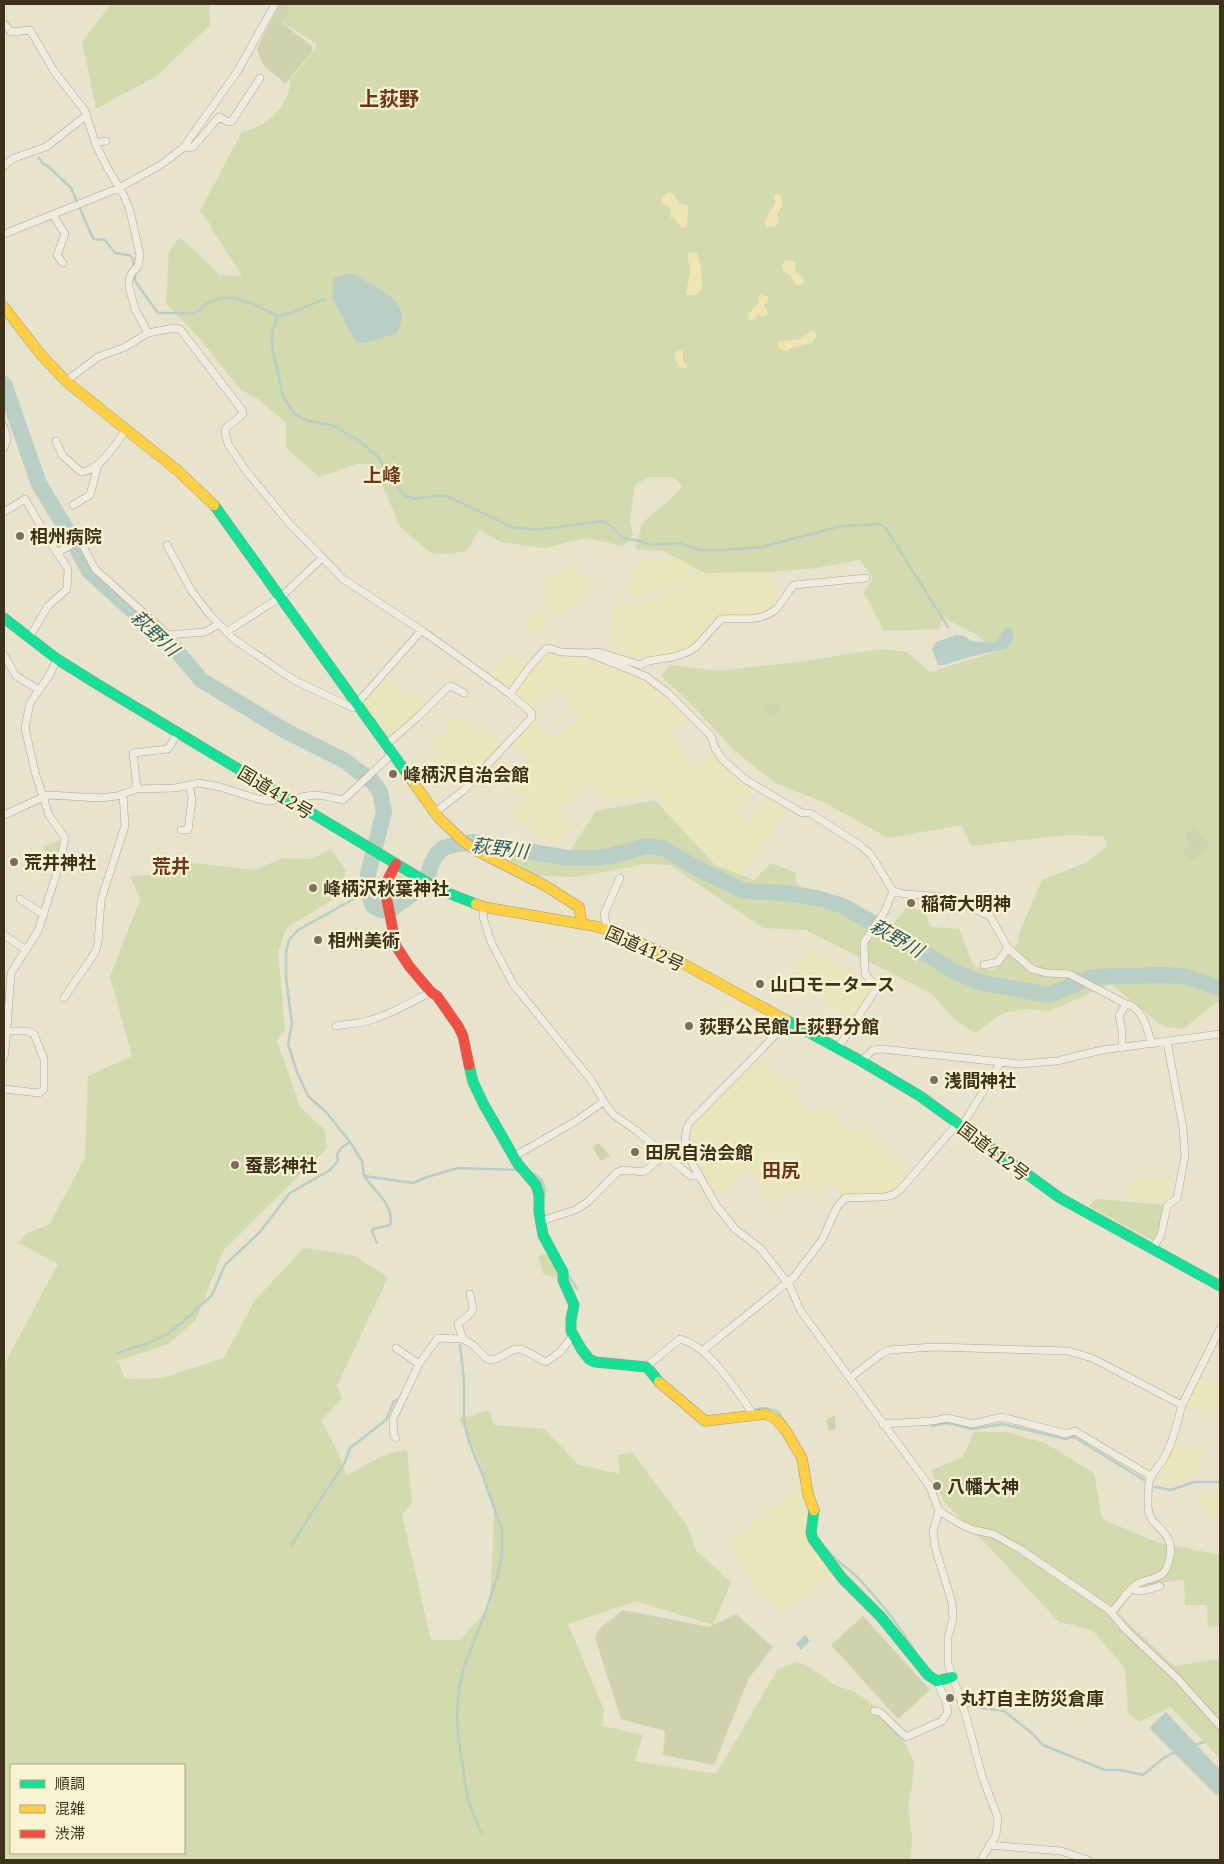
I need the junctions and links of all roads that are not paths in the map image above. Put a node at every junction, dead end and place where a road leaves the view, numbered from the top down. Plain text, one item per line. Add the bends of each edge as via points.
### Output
1 (275, 4) edge
2 (4, 24) edge
3 (260, 78) dead end
4 (87, 115) junction
5 (106, 141) dead end
6 (95, 142) junction
7 (183, 148) junction
8 (4, 166) edge
9 (119, 188) junction
10 (53, 215) junction
11 (4, 234) edge
12 (63, 263) dead end
13 (4, 307) edge
14 (148, 333) junction
15 (121, 349) junction
16 (124, 357) dead end
17 (66, 382) junction
18 (4, 427) edge
19 (126, 430) junction
20 (56, 441) dead end
21 (4, 448) edge
22 (98, 465) junction
23 (73, 505) dead end
24 (4, 512) edge
25 (167, 544) dead end
26 (58, 553) junction
27 (322, 558) junction
28 (866, 578) dead end
29 (281, 596) junction
30 (4, 618) edge
31 (219, 624) junction
32 (420, 631) junction
33 (226, 632) junction
34 (29, 638) junction
35 (588, 653) junction
36 (4, 655) edge
37 (57, 659) junction
38 (39, 690) junction
39 (464, 693) dead end
40 (510, 694) junction
41 (357, 704) junction
42 (178, 733) junction
43 (386, 745) junction
44 (392, 754) junction
45 (189, 785) junction
46 (137, 789) junction
47 (123, 794) junction
48 (44, 797) junction
49 (288, 800) junction
50 (434, 813) junction
51 (4, 815) edge
52 (188, 830) dead end
53 (396, 864) junction
54 (620, 878) dead end
55 (892, 892) junction
56 (20, 899) dead end
57 (484, 907) junction
58 (44, 915) junction
59 (582, 924) junction
60 (604, 929) junction
61 (4, 935) edge
62 (1008, 948) junction
63 (26, 950) junction
64 (984, 965) dead end
65 (431, 992) junction
66 (6, 996) edge
67 (64, 998) dead end
68 (1126, 1004) junction
69 (787, 1022) junction
70 (336, 1026) dead end
71 (7, 1031) junction
72 (1220, 1034) edge
73 (5, 1040) edge
74 (1167, 1042) junction
75 (1152, 1044) junction
76 (1122, 1047) junction
77 (838, 1048) junction
78 (4, 1056) edge
79 (861, 1061) junction
80 (1001, 1062) junction
81 (4, 1089) edge
82 (603, 1102) junction
83 (960, 1124) junction
84 (664, 1155) junction
85 (519, 1165) junction
86 (699, 1176) junction
87 (543, 1220) junction
88 (1152, 1249) junction
89 (787, 1282) junction
90 (1220, 1286) edge
91 (470, 1294) dead end
92 (1220, 1329) edge
93 (574, 1336) junction
94 (463, 1339) junction
95 (396, 1348) dead end
96 (702, 1351) junction
97 (419, 1364) junction
98 (650, 1365) junction
99 (850, 1378) junction
100 (1182, 1405) junction
101 (752, 1411) junction
102 (883, 1424) junction
103 (394, 1437) dead end
104 (1152, 1477) junction
105 (939, 1511) junction
106 (1160, 1586) dead end
107 (1132, 1589) junction
108 (1112, 1612) junction
109 (945, 1679) junction
110 (874, 1711) dead end
111 (1220, 1726) edge
112 (989, 1845) junction
113 (981, 1860) edge
114 (1088, 1860) edge

1 - 7 street via 236,72
2 - 4 street via 11,32 30,30 54,71
3 - 7 street via 232,121 219,117 193,147
4 - 6 street
4 - 8 street via 46,147 14,158
5 - 6 street
6 - 9 street
7 - 9 street
9 - 10 street
9 - 14 street via 130,211 140,255 129,287 135,309
10 - 11 street
10 - 12 street via 65,234 56,255
13 - 17 main road via 42,358
14 - 15 street
14 - 27 street via 180,329 242,410 243,414 226,428 228,444 275,507
15 - 16 street
15 - 17 street via 98,357
17 - 19 main road
18 - 21 street via 7,439
19 - 22 street
19 - 29 main road via 181,472 212,502
20 - 22 street via 62,455 81,472
22 - 23 street via 90,495
24 - 26 street via 25,499
25 - 31 street via 191,590
26 - 31 street via 80,540 95,569 168,635 205,632
26 - 34 street via 68,569 67,588 48,606
27 - 29 street
27 - 32 street via 344,580
28 - 35 street via 794,585 775,610 754,620 722,618 696,647 674,657 640,665 598,652
29 - 33 street
29 - 41 main road
30 - 34 main road, 国道412号
31 - 33 street
32 - 40 street
32 - 41 street
33 - 41 street via 294,680 353,708
34 - 37 main road, 国道412号
35 - 40 street via 546,649
35 - 55 street via 656,684 711,736 722,759 746,780 802,813 810,813 872,855
36 - 38 street via 16,676
37 - 38 street
37 - 42 main road, 国道412号
38 - 48 street via 30,703 25,728
39 - 43 street via 451,686 447,688
40 - 50 street via 531,712 532,718 464,790
41 - 43 main road
42 - 46 street via 168,749 133,753
42 - 49 main road, 国道412号
43 - 44 main road
44 - 49 street via 342,800 311,794
44 - 50 main road
45 - 46 street
45 - 49 street via 199,783 220,787 258,800
45 - 52 street via 192,799
46 - 47 street
47 - 48 street via 100,798
47 - 67 street via 125,826 101,900 96,951
48 - 51 street
48 - 58 street via 50,815 65,838
49 - 53 main road, 国道412号
50 - 59 main road via 477,851 544,885 578,907
53 - 57 main road, 国道412号 via 438,889
53 - 65 main road via 385,890 396,946
54 - 60 street via 612,888 604,914
55 - 62 street via 944,897 990,916
55 - 77 street via 885,911 864,942 865,974 876,989
56 - 58 street
57 - 59 main road, 国道412号
57 - 82 street via 483,918 491,942 513,984 591,1080
58 - 63 street
59 - 60 main road, 国道412号
60 - 69 main road, 国道412号 via 671,957
61 - 63 street
62 - 64 street via 998,962
62 - 68 street via 1032,969 1069,974
63 - 66 street via 11,973
65 - 70 street via 380,1017
65 - 85 main road via 463,1036 473,1082
66 - 71 street
68 - 75 street via 1132,1004 1137,1010
68 - 76 street via 1119,1016
69 - 77 main road, 国道412号
69 - 86 street via 688,1125 686,1149
71 - 73 street
71 - 81 street via 34,1034 44,1059 44,1089 39,1092
72 - 74 street
73 - 78 street
74 - 75 street
74 - 88 street via 1185,1155 1176,1198 1167,1206 1161,1235
75 - 76 street
76 - 80 street via 1036,1064
77 - 79 main road, 国道412号
79 - 80 street via 873,1050 882,1049
79 - 83 main road, 国道412号
80 - 83 street
82 - 84 street via 614,1115
82 - 85 street
83 - 88 main road, 国道412号 via 1042,1186
83 - 89 street via 900,1190 884,1197 845,1198 822,1240
84 - 86 street via 691,1176
84 - 87 street via 644,1172 616,1172 588,1202
85 - 87 main road via 536,1185
86 - 89 street via 726,1219 761,1249
87 - 93 main road via 543,1235 563,1272 563,1280 574,1305 571,1331
88 - 90 main road, 国道412号
89 - 96 street
89 - 99 street via 800,1310
91 - 94 street via 473,1308 458,1324
92 - 100 street
93 - 94 street via 546,1362 516,1349 498,1359 487,1359
93 - 98 main road via 589,1359 595,1362
94 - 97 street via 438,1338
95 - 97 street
96 - 98 street via 680,1340
96 - 101 street
97 - 103 street via 394,1419
98 - 101 main road via 664,1387 705,1421
99 - 100 street via 889,1350 934,1347 1068,1351 1092,1358
99 - 102 street
100 - 104 street via 1174,1437
101 - 109 main road via 777,1420 802,1458 814,1511 813,1539 842,1578 893,1631 928,1675
102 - 104 street via 947,1418 972,1424 1002,1417 1066,1434 1076,1431
102 - 105 street via 930,1486
104 - 107 street via 1149,1482 1149,1512 1166,1533 1170,1548 1165,1571
105 - 108 street via 962,1525 993,1534 1020,1549
105 - 109 street via 933,1536 952,1603 953,1619 948,1637
106 - 107 street via 1140,1591
107 - 108 street
108 - 111 street
109 - 110 street via 948,1712 942,1721 906,1738 880,1712
109 - 112 street via 961,1702 998,1818 996,1835
112 - 113 street
112 - 114 street via 1061,1851

